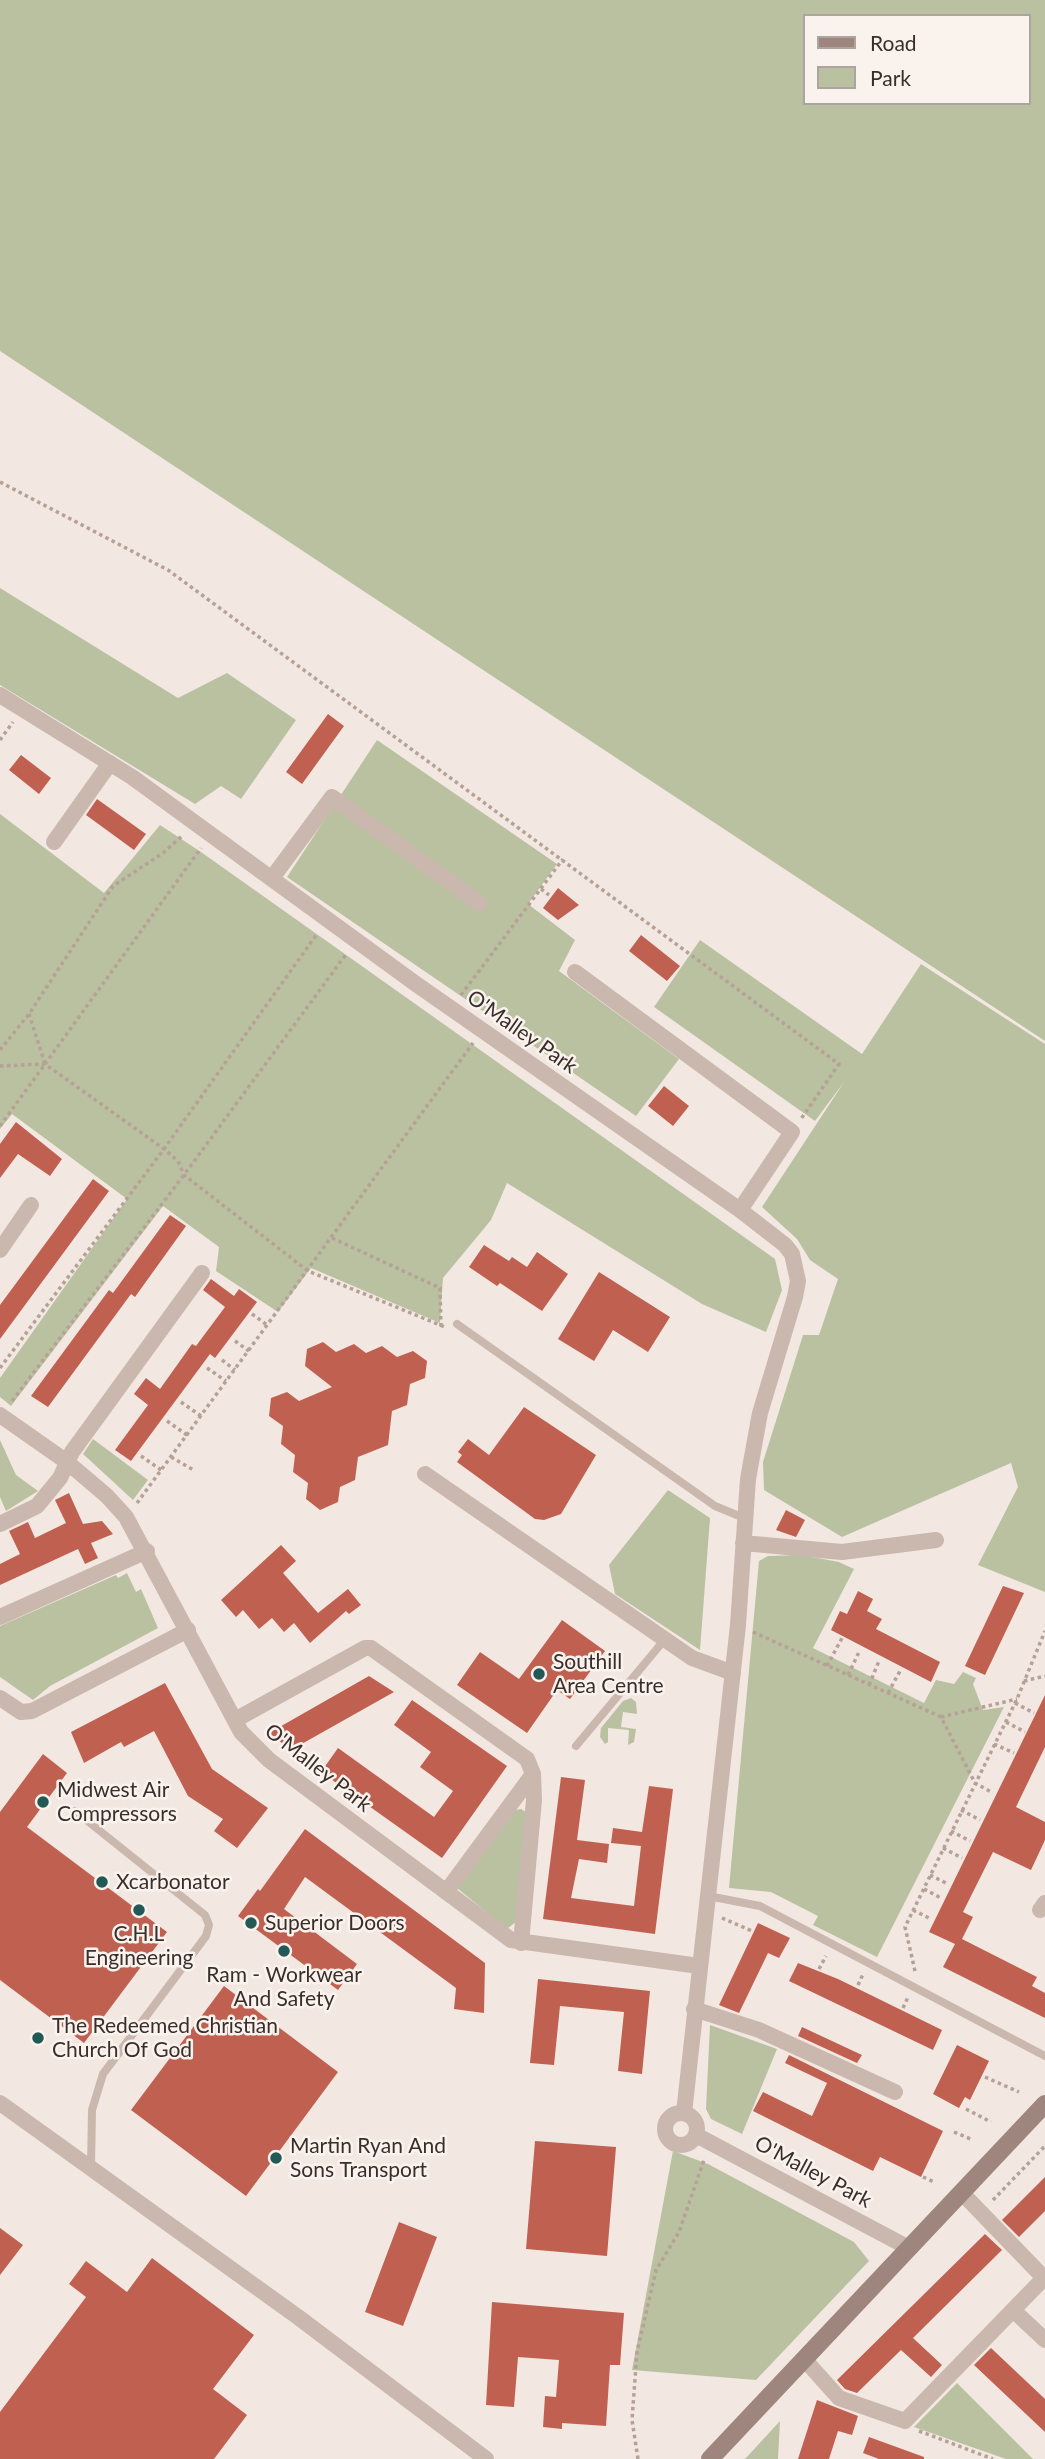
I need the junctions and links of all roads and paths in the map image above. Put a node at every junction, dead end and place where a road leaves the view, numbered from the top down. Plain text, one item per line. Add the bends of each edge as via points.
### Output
1 (0, 482) edge
2 (0, 695) edge
3 (110, 763) junction
4 (195, 823) junction
5 (211, 835) junction
6 (54, 842) dead end
7 (563, 859) junction
8 (272, 878) junction
9 (541, 888) junction
10 (549, 895) dead end
11 (479, 903) dead end
12 (328, 919) junction
13 (356, 940) junction
14 (575, 972) dead end
15 (452, 1008) junction
16 (29, 1014) junction
17 (483, 1030) junction
18 (0, 1051) edge
19 (45, 1064) junction
20 (0, 1066) edge
21 (0, 1126) edge
22 (792, 1132) junction
23 (164, 1149) junction
24 (184, 1175) junction
25 (32, 1205) dead end
26 (740, 1210) junction
27 (331, 1238) junction
28 (0, 1250) edge
29 (308, 1272) junction
30 (202, 1273) dead end
31 (252, 1314) dead end
32 (457, 1324) joint
33 (268, 1325) junction
34 (442, 1328) junction
35 (235, 1341) dead end
36 (249, 1351) junction
37 (222, 1360) dead end
38 (0, 1368) edge
39 (207, 1368) dead end
40 (235, 1370) junction
41 (227, 1381) junction
42 (181, 1402) dead end
43 (0, 1415) edge
44 (201, 1416) junction
45 (167, 1421) dead end
46 (187, 1435) junction
47 (141, 1455) dead end
48 (171, 1457) junction
49 (67, 1462) junction
50 (161, 1470) junction
51 (195, 1471) dead end
52 (425, 1474) dead end
53 (126, 1517) junction
54 (744, 1518) junction
55 (0, 1524) edge
56 (936, 1540) dead end
57 (743, 1543) junction
58 (147, 1551) junction
59 (0, 1617) edge
60 (738, 1625) junction
61 (188, 1630) junction
62 (1045, 1632) edge
63 (666, 1638) junction
64 (842, 1638) dead end
65 (860, 1650) dead end
66 (879, 1661) dead end
67 (827, 1666) junction
68 (900, 1671) dead end
69 (733, 1673) junction
70 (848, 1675) junction
71 (1045, 1676) edge
72 (1024, 1681) junction
73 (869, 1685) junction
74 (888, 1693) junction
75 (0, 1698) edge
76 (1016, 1701) junction
77 (1034, 1713) dead end
78 (941, 1717) junction
79 (235, 1720) junction
80 (1006, 1722) junction
81 (1025, 1732) dead end
82 (994, 1744) junction
83 (576, 1746) dead end
84 (1014, 1754) dead end
85 (533, 1774) junction
86 (975, 1783) junction
87 (993, 1793) dead end
88 (961, 1810) junction
89 (75, 1811) dead end
90 (980, 1820) dead end
91 (951, 1831) junction
92 (970, 1840) dead end
93 (943, 1848) junction
94 (962, 1858) dead end
95 (930, 1875) junction
96 (948, 1884) dead end
97 (923, 1889) junction
98 (446, 1892) junction
99 (708, 1896) junction
100 (941, 1898) dead end
101 (913, 1910) junction
102 (720, 1918) dead end
103 (932, 1919) dead end
104 (752, 1931) dead end
105 (521, 1943) junction
106 (699, 1966) junction
107 (920, 1990) junction
108 (694, 2009) junction
109 (1045, 2056) edge
110 (985, 2077) dead end
111 (895, 2092) dead end
112 (1019, 2092) dead end
113 (0, 2103) edge
114 (1045, 2104) edge
115 (966, 2109) dead end
116 (684, 2113) junction
117 (991, 2122) dead end
118 (954, 2132) dead end
119 (696, 2135) junction
120 (974, 2140) dead end
121 (1045, 2146) edge
122 (716, 2164) dead end
123 (91, 2170) junction
124 (923, 2177) dead end
125 (934, 2182) dead end
126 (962, 2193) junction
127 (981, 2212) junction
128 (909, 2248) junction
129 (1044, 2278) edge
130 (1013, 2310) junction
131 (1045, 2340) edge
132 (805, 2360) junction
133 (905, 2421) junction
134 (486, 2459) edge
135 (638, 2459) edge
136 (710, 2459) edge
137 (992, 2459) edge

1 - 7 path via 168,570
2 - 3 street, O'Malley Park
3 - 4 street, O'Malley Park
3 - 6 street
4 - 5 street, O'Malley Park
4 - 16 path via 163,853 113,886
5 - 8 street, O'Malley Park
5 - 19 path
7 - 9 path
7 - 22 path via 839,1064
8 - 11 street via 332,797
8 - 12 street, O'Malley Park
9 - 10 path
9 - 15 path
12 - 13 street, O'Malley Park
12 - 23 path
13 - 15 street, O'Malley Park
13 - 24 path
14 - 22 street
15 - 17 street, O'Malley Park
16 - 18 path
16 - 19 path
17 - 26 street, O'Malley Park
17 - 27 path
19 - 20 path
19 - 21 path
19 - 23 path
22 - 26 street
23 - 24 path via 178,1161
23 - 38 path
24 - 29 path
24 - 43 path
25 - 28 street
26 - 54 street, O'Malley Park via 785,1245 798,1281 760,1413
27 - 29 path
27 - 34 path via 440,1287
29 - 33 path
29 - 34 path
30 - 49 street
31 - 33 path
32 - 34 path
32 - 54 lane via 715,1506
33 - 36 path
35 - 36 path
36 - 40 path
37 - 40 path
39 - 41 path
40 - 41 path
41 - 44 path
42 - 44 path
43 - 49 street, O'Malley Park
44 - 46 path
45 - 46 path
46 - 48 path
47 - 50 path
48 - 50 path
48 - 51 path
49 - 53 street, O'Malley Park
49 - 55 street via 37,1506
50 - 53 path
52 - 63 street
53 - 58 street, O'Malley Park
54 - 57 street, O'Malley Park
56 - 57 street via 842,1552
57 - 60 street, O'Malley Park
58 - 59 street
58 - 61 street, O'Malley Park
60 - 67 path
60 - 69 street, O'Malley Park
61 - 75 street via 32,1711 21,1712
61 - 79 street, O'Malley Park
62 - 72 path
63 - 69 street via 700,1662
63 - 83 lane
64 - 67 path
65 - 70 path
66 - 73 path
67 - 70 path
68 - 74 path
69 - 99 street, O'Malley Park
70 - 73 path
71 - 72 path
72 - 76 path
73 - 74 path
74 - 78 path
76 - 77 path
76 - 78 path
76 - 80 path
78 - 86 path
79 - 85 street via 371,1648 527,1759
79 - 98 street, O'Malley Park via 257,1750
80 - 81 path
80 - 82 path
82 - 84 path
82 - 86 path
85 - 98 street
85 - 105 street
86 - 87 path
86 - 88 path
88 - 90 path
88 - 91 path
89 - 123 lane via 205,1914 209,1925 206,1936 103,2074 92,2110
91 - 92 path
91 - 93 path
93 - 94 path
93 - 95 path
95 - 96 path
95 - 97 path
97 - 100 path
97 - 101 path
98 - 105 street, O'Malley Park via 498,1932
99 - 106 street, O'Malley Park
99 - 107 lane via 760,1906
101 - 103 path
101 - 107 path via 905,1927
102 - 104 path
105 - 106 street, O'Malley Park
106 - 108 street, O'Malley Park
107 - 109 lane
108 - 111 street via 759,2030
108 - 116 street, O'Malley Park
110 - 112 path
113 - 123 street
114 - 126 main road
115 - 117 path
116 - 119 street via 695,2121
116 - 119 street via 667,2119 666,2136 678,2145 689,2143
118 - 120 path
119 - 128 street, O'Malley Park
121 - 127 path
122 - 135 path via 704,2158 679,2232 653,2278 634,2388 632,2420
123 - 134 street via 298,2316
124 - 125 path
126 - 127 street
126 - 128 main road
127 - 129 street
128 - 132 main road
129 - 130 street
130 - 131 street
130 - 133 street
132 - 133 street via 839,2398
132 - 136 main road
133 - 137 path via 910,2428

